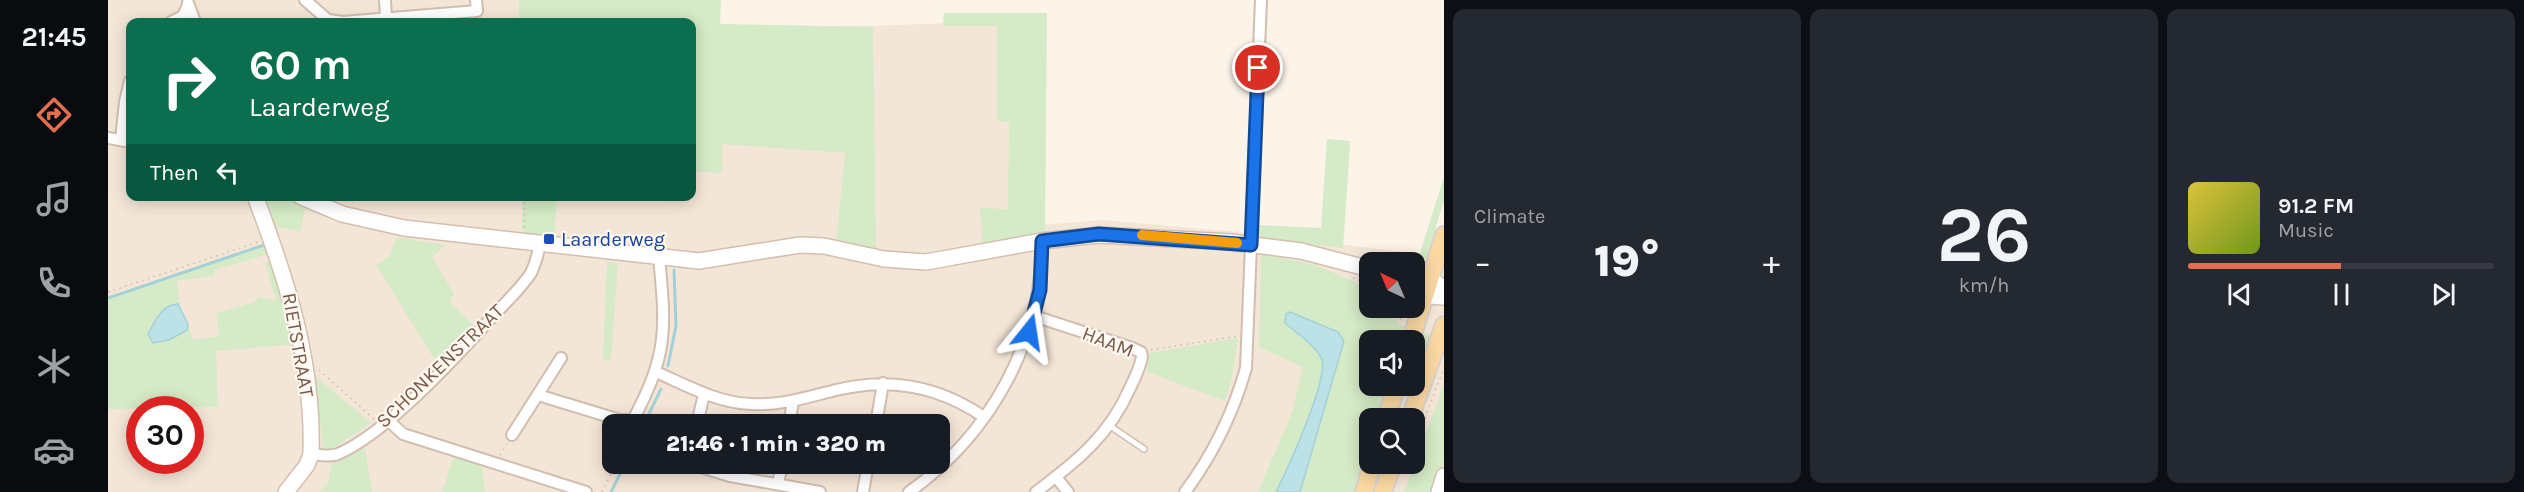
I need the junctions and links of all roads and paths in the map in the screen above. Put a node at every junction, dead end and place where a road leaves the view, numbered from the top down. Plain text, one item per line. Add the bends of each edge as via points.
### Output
1 (199, 0) edge
2 (305, 0) edge
3 (384, 0) edge
4 (1261, 0) edge
5 (188, 3) edge
6 (477, 5) edge
7 (183, 18) edge
8 (194, 18) edge
9 (326, 18) edge
10 (386, 18) joint
11 (126, 98) edge
12 (108, 138) edge
13 (126, 141) edge
14 (257, 201) edge
15 (312, 201) edge
16 (525, 201) edge
17 (1444, 235) edge
18 (271, 238) junction
19 (1042, 241) junction
20 (533, 242) junction
21 (1251, 245) junction
22 (659, 257) junction
23 (1359, 266) edge
24 (1425, 270) edge
25 (1425, 278) edge
26 (1444, 289) edge
27 (108, 292) edge
28 (1425, 294) edge
29 (1444, 297) edge
30 (1034, 316) junction
31 (1444, 326) edge
32 (1249, 333) junction
33 (1141, 352) junction
34 (561, 358) dead end
35 (306, 368) junction
36 (1444, 368) edge
37 (656, 372) junction
38 (883, 383) junction
39 (704, 394) junction
40 (538, 395) junction
41 (793, 402) junction
42 (1414, 408) edge
43 (699, 414) edge
44 (791, 414) edge
45 (878, 414) edge
46 (984, 417) junction
47 (1425, 417) edge
48 (384, 423) junction
49 (1110, 426) junction
50 (512, 435) joint
51 (1144, 449) dead end
52 (311, 453) junction
53 (495, 464) junction
54 (611, 474) edge
55 (724, 474) edge
56 (780, 474) edge
57 (866, 474) edge
58 (1369, 474) edge
59 (1390, 474) edge
60 (1444, 476) edge
61 (1056, 477) junction
62 (778, 484) junction
63 (286, 492) edge
64 (586, 492) edge
65 (602, 492) edge
66 (820, 492) edge
67 (863, 492) edge
68 (909, 492) edge
69 (1036, 492) edge
70 (1068, 492) edge
71 (1185, 492) edge
72 (1364, 492) edge
73 (1383, 492) edge
74 (1438, 492) edge

1 - 5 street
2 - 9 street
3 - 10 street
4 - 21 street
5 - 7 street
5 - 8 street
6 - 10 street via 463,11
11 - 13 street
12 - 13 street
14 - 18 street, RIETSTRAAT
15 - 20 street via 342,214 404,228
16 - 20 path
17 - 24 main road
18 - 27 path
18 - 35 street, RIETSTRAAT via 298,321
19 - 21 street via 1099,234
19 - 22 street via 926,262 800,245 699,261
19 - 30 street via 1040,290
20 - 22 street
20 - 48 street, SCHONKENSTRAAT via 537,261 524,282 448,364
21 - 23 street via 1301,251
21 - 32 street
22 - 37 street via 664,338
25 - 26 street
28 - 29 street
30 - 33 street, HAAM
30 - 46 street via 1013,373
31 - 42 main road
32 - 33 path
32 - 71 street via 1246,368 1237,402 1222,435
33 - 49 street, HAAM via 1140,364
34 - 40 street
35 - 48 path via 318,370
35 - 52 street, RIETSTRAAT
36 - 47 path
37 - 39 street
37 - 40 street via 633,420 627,422
38 - 41 street via 840,389
38 - 45 street
38 - 46 street via 947,394
39 - 41 street via 748,404
39 - 43 street
40 - 50 street
41 - 44 street
46 - 68 street via 944,462
48 - 52 street, SCHONKENSTRAAT via 339,454
48 - 53 street via 403,434
49 - 51 lane
49 - 61 street, HAAM
50 - 53 path
52 - 63 street
53 - 64 street
54 - 65 path
55 - 62 street
56 - 62 street
57 - 67 street
58 - 72 main road
59 - 73 main road
60 - 74 street
61 - 69 street, HAAM
61 - 70 street
62 - 66 street

